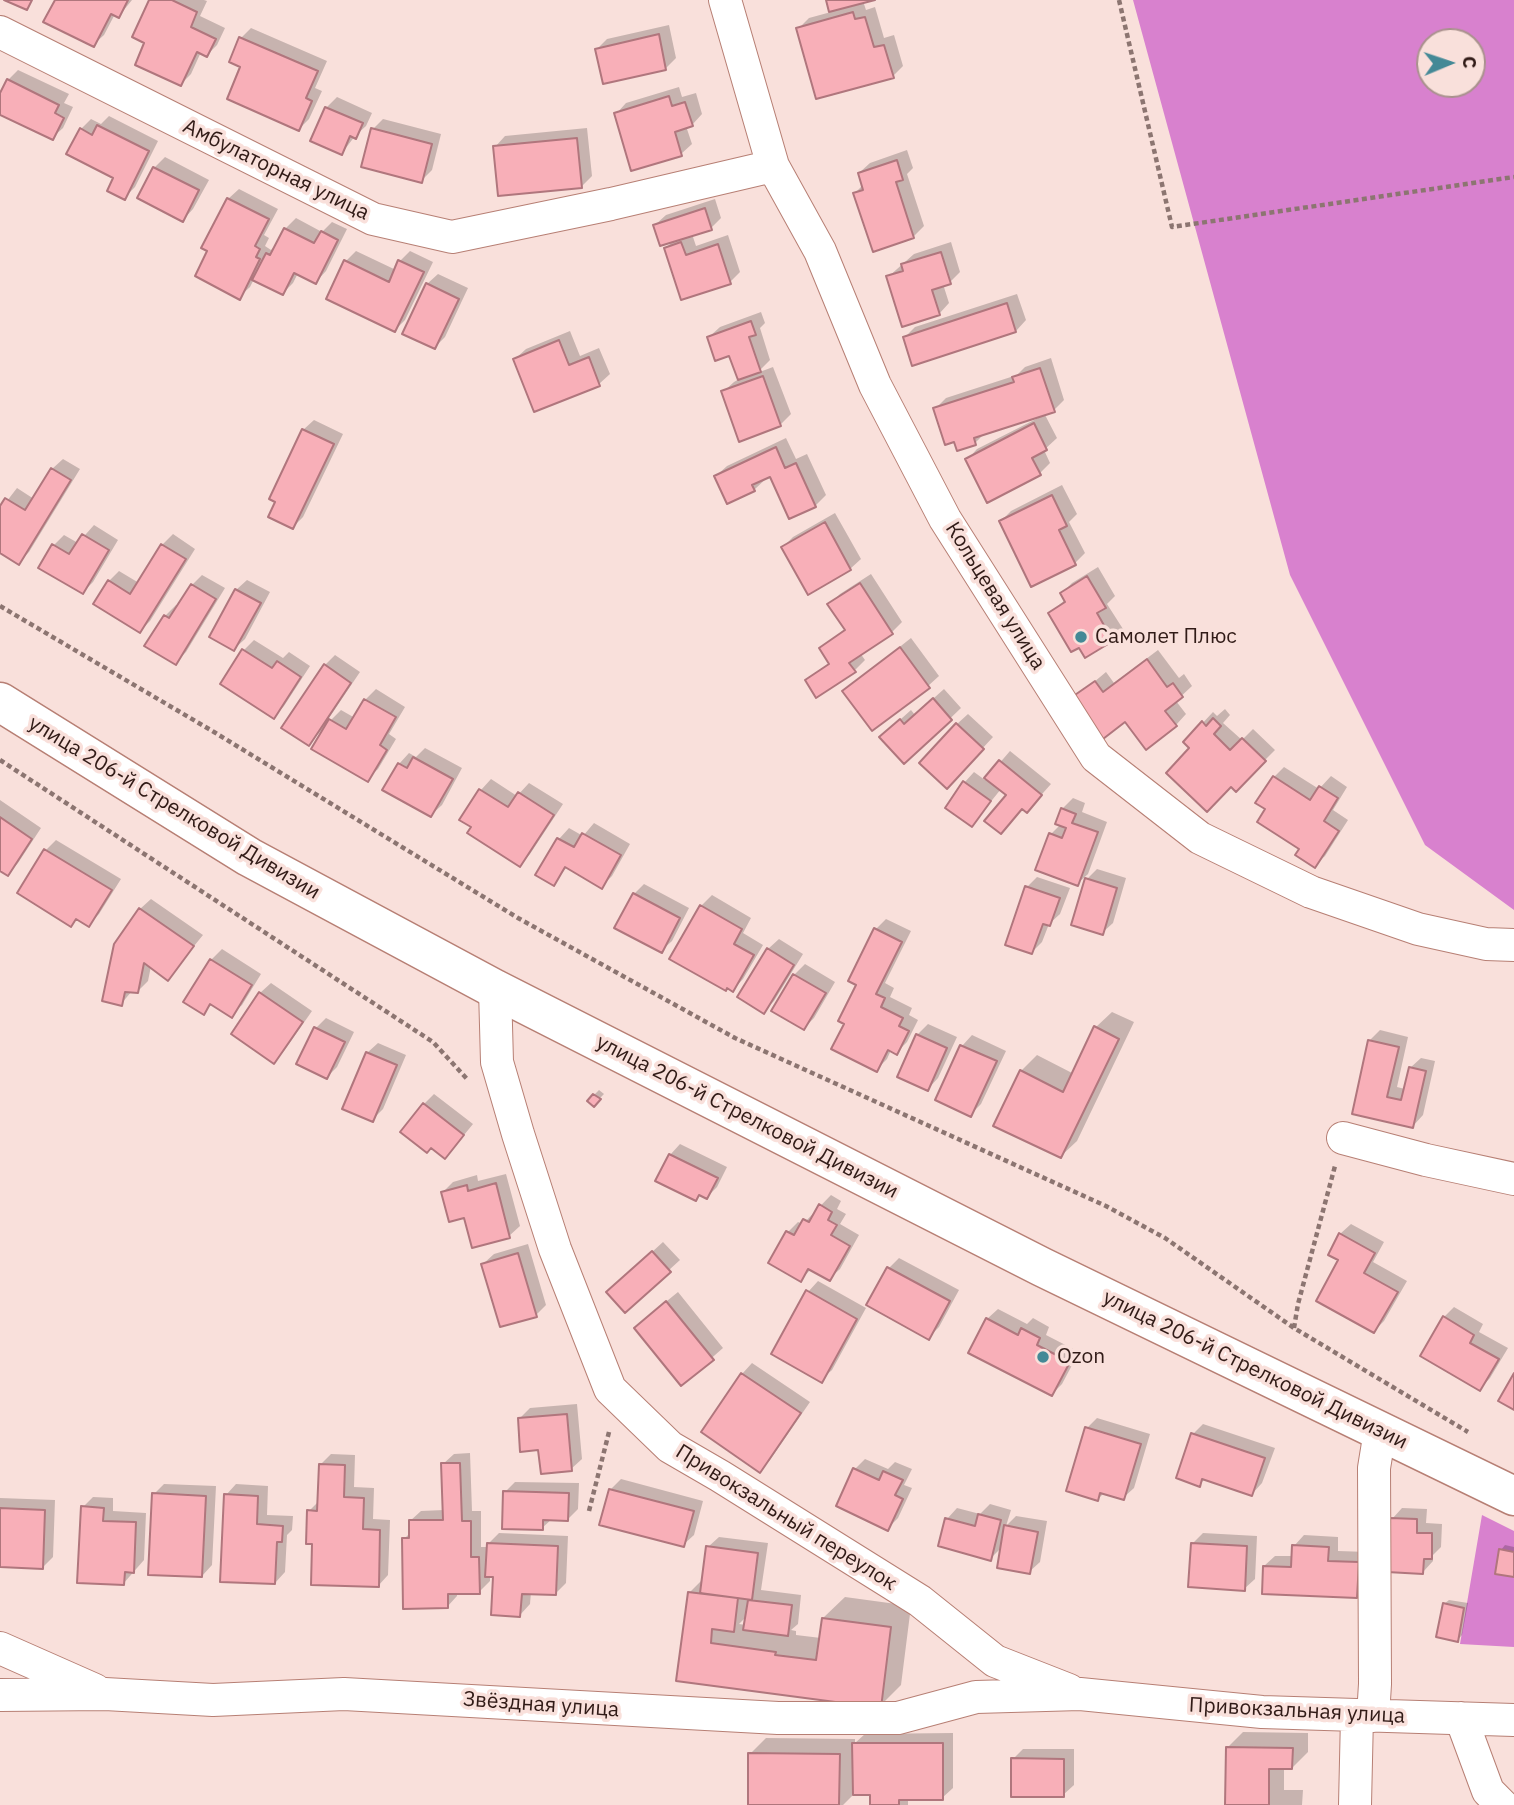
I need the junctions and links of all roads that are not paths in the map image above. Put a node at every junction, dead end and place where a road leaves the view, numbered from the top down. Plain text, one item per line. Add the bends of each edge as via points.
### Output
1 (725, 0) edge
2 (0, 32) edge
3 (773, 166) junction
4 (0, 702) edge
5 (1514, 945) edge
6 (495, 989) junction
7 (1343, 1138) road end
8 (1514, 1179) edge
9 (1380, 1432) junction
10 (1514, 1496) edge
11 (0, 1648) edge
12 (106, 1694) junction
13 (1080, 1694) junction
14 (0, 1695) edge
15 (1365, 1716) junction
16 (1461, 1718) junction
17 (1514, 1720) edge
18 (1355, 1805) edge
19 (1502, 1805) edge

1 - 3 street, Кольцевая улица
2 - 3 street, Амбулаторная улица via 373,219 452,237
3 - 5 street, Кольцевая улица via 820,251 876,386 945,519 1096,757 1200,838 1311,892 1418,929 1486,944
4 - 6 main road, улица 206-й Стрелковой Дивизии via 248,857
6 - 9 main road, улица 206-й Стрелковой Дивизии via 1042,1268
6 - 13 street, Привокзальный переулок via 497,1062 555,1248 610,1389 670,1447 920,1601 995,1661
7 - 8 street
9 - 10 main road, улица 206-й Стрелковой Дивизии
9 - 15 street via 1374,1468 1375,1684
11 - 12 street
12 - 13 street, Звёздная улица via 213,1700 344,1694 778,1718 898,1718 976,1697
12 - 14 street, Звёздная улица
13 - 15 street, Привокзальная улица via 1262,1712
15 - 16 street, Привокзальная улица
15 - 18 street
16 - 17 street, Привокзальная улица
16 - 19 street via 1488,1791

